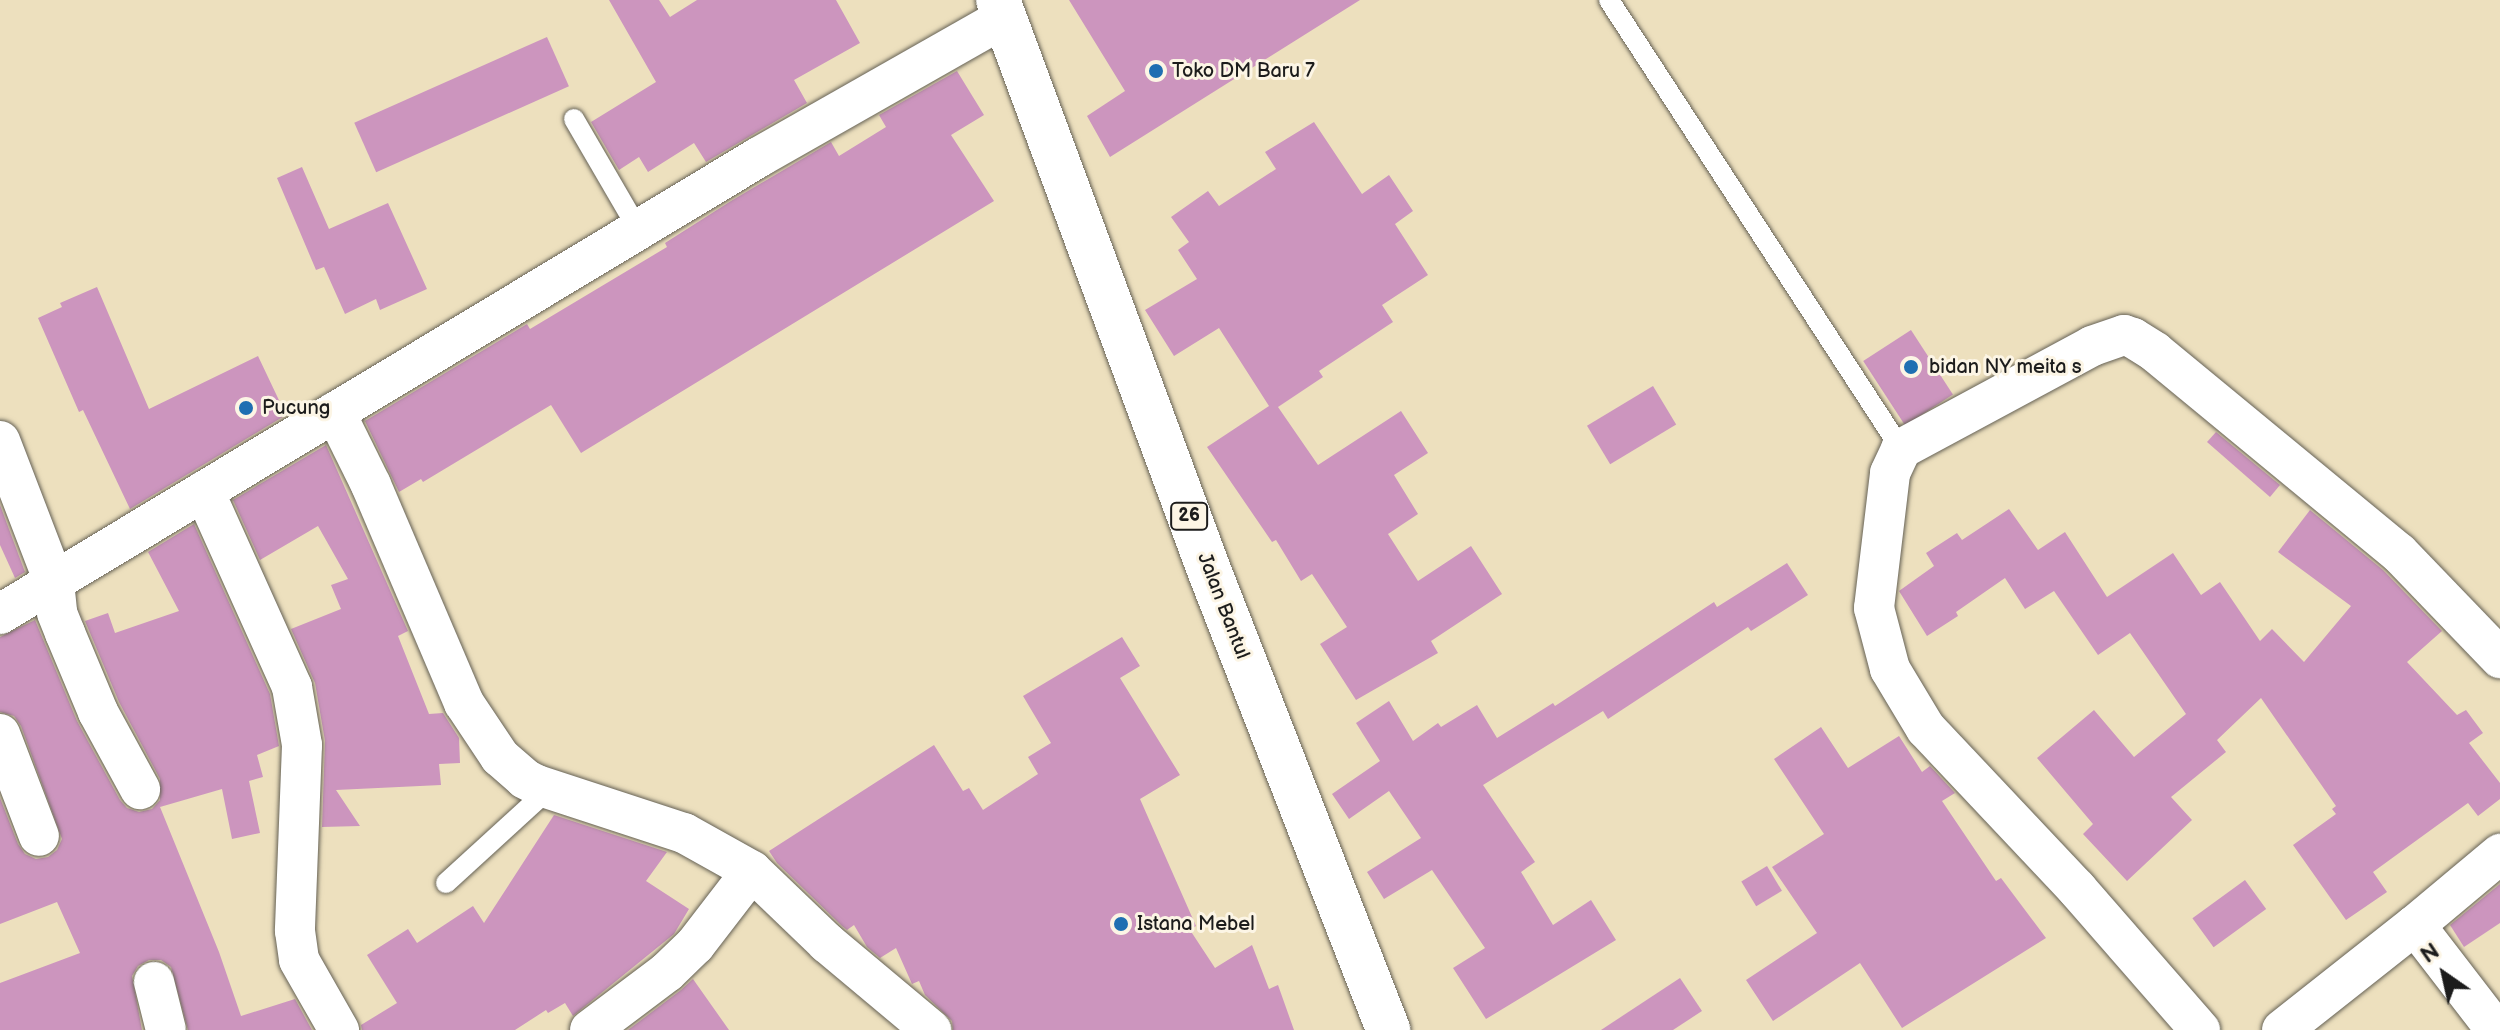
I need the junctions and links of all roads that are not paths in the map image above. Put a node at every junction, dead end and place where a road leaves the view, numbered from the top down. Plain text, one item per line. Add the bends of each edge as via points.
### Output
1 (1609, 0) edge
2 (1001, 8) edge
3 (574, 119) dead end
4 (638, 229) junction
5 (335, 412) junction
6 (0, 441) edge
7 (1901, 449) junction
8 (204, 491) junction
9 (54, 582) junction
10 (0, 614) edge
11 (2500, 658) edge
12 (0, 734) edge
13 (550, 788) junction
14 (140, 789) dead end
15 (39, 836) dead end
16 (2500, 854) edge
17 (752, 871) junction
18 (446, 883) dead end
19 (2415, 925) junction
20 (154, 982) dead end
21 (166, 1030) edge
22 (339, 1030) edge
23 (590, 1030) edge
24 (931, 1030) edge
25 (1388, 1030) edge
26 (2200, 1030) edge
27 (2282, 1030) edge
28 (2496, 1030) edge

1 - 7 lane
2 - 4 street
2 - 25 main road, Jalan Bantul / 26 via 1203,555
3 - 4 lane
4 - 5 street
5 - 8 street
5 - 13 street via 479,730 525,779
6 - 9 street
7 - 11 street via 2092,346 2124,335 2133,338 2399,553
7 - 26 street via 1890,473 1874,608 1890,669 1926,729
8 - 9 street
8 - 22 street via 292,687 302,745 295,931 299,960
9 - 10 street
9 - 14 street via 65,633 98,712
12 - 15 street
13 - 17 street via 684,833
13 - 18 lane
16 - 19 street
17 - 23 street via 676,963
17 - 24 street via 827,943
19 - 27 street
19 - 28 street
20 - 21 street

